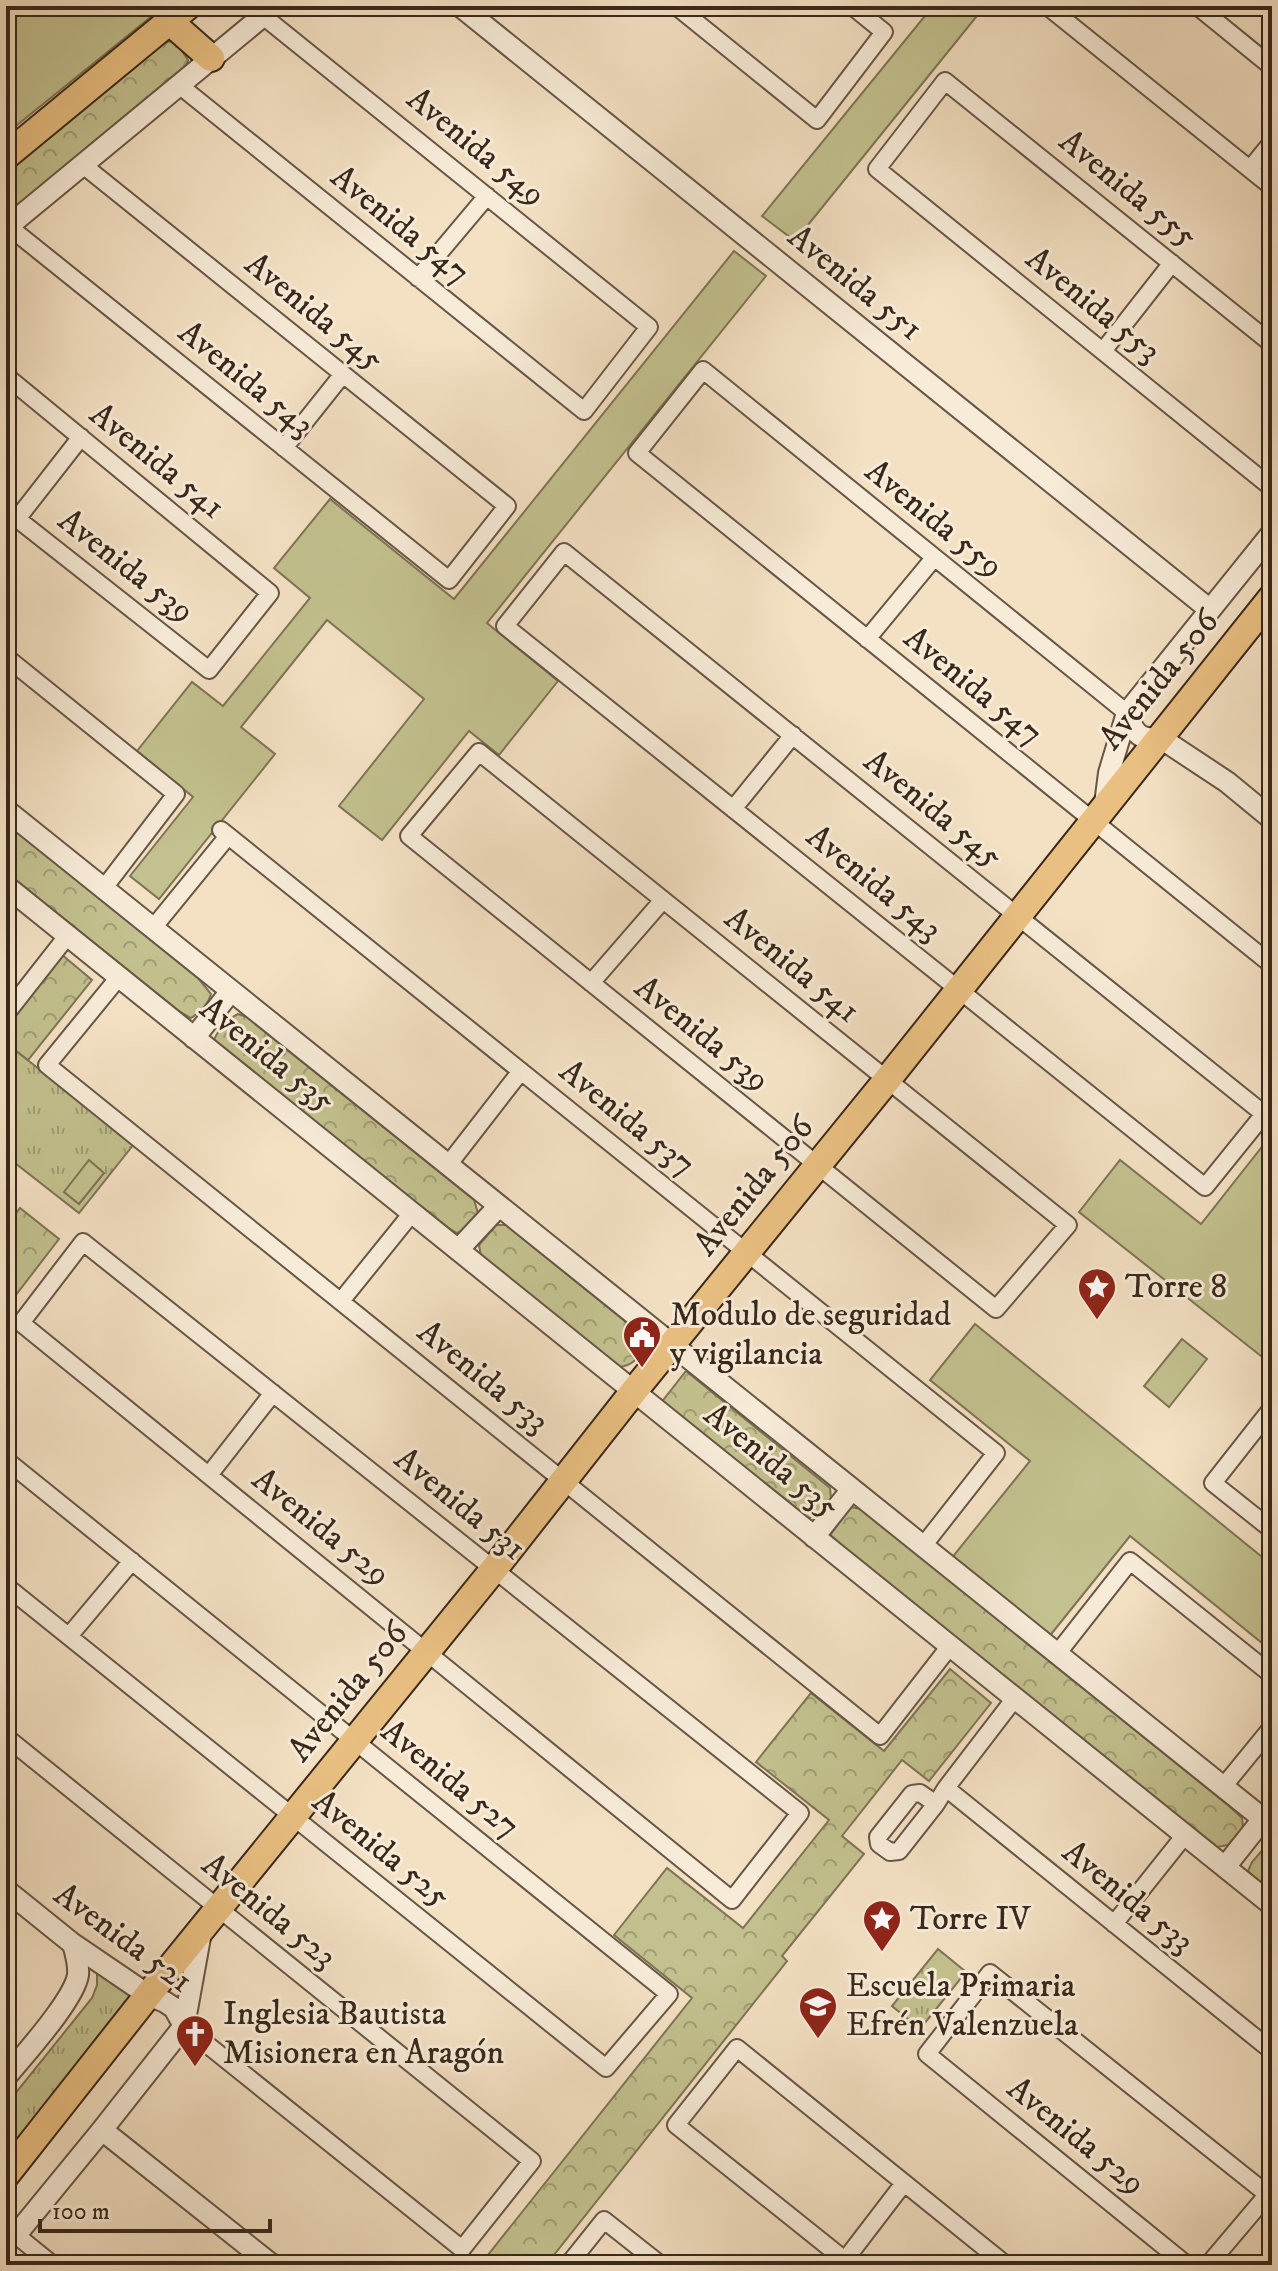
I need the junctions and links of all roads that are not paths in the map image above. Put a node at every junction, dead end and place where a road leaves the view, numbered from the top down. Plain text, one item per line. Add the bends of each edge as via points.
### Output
1 (460, 6) edge
2 (676, 6) edge
3 (852, 6) edge
4 (1047, 6) edge
5 (1197, 6) edge
6 (269, 11) edge
7 (178, 14) edge
8 (211, 58) junction
9 (1272, 67) edge
10 (945, 81) joint
11 (179, 85) junction
12 (1272, 142) edge
13 (6, 156) edge
14 (83, 165) junction
15 (1250, 169) junction
16 (1272, 187) edge
17 (487, 196) junction
18 (7, 227) edge
19 (1172, 263) junction
20 (418, 278) junction
21 (1272, 344) edge
22 (1103, 351) junction
23 (343, 374) junction
24 (6, 376) edge
25 (584, 411) joint
26 (81, 437) junction
27 (284, 448) junction
28 (637, 453) joint
29 (1272, 488) edge
30 (12, 514) edge
31 (1272, 533) edge
32 (934, 558) junction
33 (446, 579) joint
34 (1272, 597) edge
35 (1209, 609) junction
36 (505, 626) joint
37 (867, 639) junction
38 (6, 657) edge
39 (209, 670) joint
40 (1127, 713) junction
41 (793, 735) junction
42 (1159, 737) junction
43 (733, 809) junction
44 (6, 810) edge
45 (1099, 812) junction
46 (1272, 819) edge
47 (409, 836) joint
48 (6, 886) edge
49 (104, 888) junction
50 (663, 900) junction
51 (1017, 915) junction
52 (153, 928) junction
53 (68, 935) junction
54 (1272, 965) edge
55 (119, 977) junction
56 (591, 983) junction
57 (959, 990) junction
58 (231, 991) junction
59 (6, 1014) edge
60 (194, 1038) junction
61 (521, 1071) junction
62 (887, 1080) junction
63 (448, 1165) junction
64 (817, 1165) junction
65 (1205, 1187) joint
66 (499, 1206) junction
67 (412, 1213) junction
68 (458, 1250) junction
69 (747, 1253) junction
70 (341, 1301) junction
71 (996, 1309) joint
72 (21, 1323) joint
73 (672, 1344) junction
74 (634, 1391) junction
75 (273, 1393) junction
76 (1272, 1408) edge
77 (6, 1460) edge
78 (209, 1475) junction
79 (563, 1480) junction
80 (852, 1489) junction
81 (1272, 1530) edge
82 (814, 1537) junction
83 (923, 1546) junction
84 (132, 1561) junction
85 (494, 1569) junction
86 (6, 1586) edge
87 (69, 1636) junction
88 (950, 1646) junction
89 (427, 1652) junction
90 (1057, 1654) junction
91 (1272, 1675) edge
92 (1015, 1698) junction
93 (1272, 1727) edge
94 (6, 1737) edge
95 (355, 1741) junction
96 (1223, 1787) junction
97 (946, 1788) junction
98 (936, 1804) dead end
99 (293, 1817) junction
100 (1267, 1823) edge
101 (1185, 1835) junction
102 (1225, 1867) junction
103 (6, 1890) edge
104 (732, 1900) joint
105 (1272, 1905) edge
106 (218, 1910) junction
107 (1114, 1924) junction
108 (201, 1932) junction
109 (73, 1944) junction
110 (148, 1995) junction
111 (184, 2026) junction
112 (1272, 2051) edge
113 (606, 2068) joint
114 (6, 2077) edge
115 (102, 2130) junction
116 (6, 2175) edge
117 (904, 2183) junction
118 (1270, 2196) edge
119 (9, 2234) edge
120 (462, 2249) joint
121 (848, 2263) edge
122 (53, 2265) edge
123 (272, 2265) edge
124 (568, 2265) edge
125 (661, 2265) edge
126 (1006, 2265) edge
127 (1187, 2265) edge
128 (1208, 2265) edge

1 - 35 street, Avenida 551
2 - 3 street via 817,120 884,32
4 - 15 street
5 - 9 street
6 - 8 street
6 - 17 street, Avenida 549
7 - 8 main road
7 - 13 main road
8 - 11 street
10 - 19 street, Avenida 555
10 - 22 street, Avenida 553 via 877,169
11 - 14 street
11 - 20 street, Avenida 547
12 - 15 street
14 - 18 street
14 - 23 street, Avenida 545
15 - 16 street
17 - 20 street
17 - 25 street, Avenida 549 via 649,327
18 - 27 street, Avenida 543
19 - 21 street, Avenida 555
19 - 22 street
20 - 25 street, Avenida 547
22 - 29 street, Avenida 553
23 - 27 street
23 - 33 street, Avenida 545 via 507,506
24 - 26 street, Avenida 541
26 - 30 street
26 - 39 street, Avenida 541 via 270,593
27 - 33 street, Avenida 543
28 - 32 street, Avenida 559 via 703,370
28 - 37 street, Avenida 547
30 - 39 street, Avenida 539
31 - 35 street
32 - 37 street
32 - 40 street, Avenida 559
34 - 42 main road, Avenida 506
35 - 40 street
36 - 41 street, Avenida 545 via 564,552
36 - 43 street, Avenida 543
37 - 45 street, Avenida 547
38 - 49 street via 176,794
40 - 42 street via 1140,738
40 - 45 street
41 - 43 street
41 - 51 street, Avenida 545
42 - 45 main road, Avenida 506
42 - 46 street
43 - 57 street, Avenida 543
44 - 49 street, Avenida 535
45 - 51 main road, Avenida 506
45 - 54 street, Avenida 547
47 - 50 street, Avenida 541 via 479,752
47 - 56 street, Avenida 539
48 - 53 street, Avenida 535
49 - 52 street, Avenida 535
50 - 56 street
50 - 62 street, Avenida 541
51 - 57 main road, Avenida 506
51 - 65 street, Avenida 545 via 1264,1114
52 - 58 street, Avenida 535
52 - 61 street, Avenida 537 via 225,833
53 - 55 street, Avenida 535
53 - 59 street
55 - 60 street, Avenida 535
55 - 70 street, Avenida 533 via 47,1065
56 - 64 street, Avenida 539
57 - 62 main road, Avenida 506
57 - 65 street, Avenida 543
58 - 60 street
58 - 63 street, Avenida 535
60 - 67 street, Avenida 535
61 - 63 street
61 - 69 street, Avenida 537
62 - 64 main road, Avenida 506
62 - 71 street, Avenida 541 via 1068,1225
63 - 66 street, Avenida 535
64 - 69 main road, Avenida 506
64 - 71 street, Avenida 539
66 - 68 street
66 - 73 street, Avenida 535
67 - 68 street, Avenida 535
67 - 70 street
68 - 74 street, Avenida 535
69 - 73 main road, Avenida 506
69 - 83 street, Avenida 537 via 996,1453
70 - 79 street, Avenida 533
72 - 75 street, Avenida 531 via 83,1242
72 - 78 street, Avenida 529
73 - 74 main road, Avenida 506
73 - 80 street, Avenida 535
74 - 79 main road, Avenida 506
74 - 82 street, Avenida 535
75 - 78 street
75 - 85 street, Avenida 531
76 - 81 street via 1213,1483
77 - 84 street, Avenida 527
78 - 89 street, Avenida 529
79 - 85 main road, Avenida 506
79 - 88 street, Avenida 533 via 880,1736
80 - 82 street
80 - 83 street, Avenida 535
82 - 88 street, Avenida 535
83 - 90 street, Avenida 535
84 - 87 street
84 - 95 street, Avenida 527
85 - 89 main road, Avenida 506
85 - 104 street, Avenida 531 via 800,1813
86 - 87 street, Avenida 525
87 - 99 street, Avenida 525
88 - 92 street, Avenida 535
89 - 95 main road, Avenida 506
89 - 104 street, Avenida 529
90 - 91 street via 1130,1561
90 - 96 street, Avenida 535
92 - 97 street
92 - 101 street, Avenida 535
93 - 96 street
94 - 106 street, Avenida 523
95 - 99 main road, Avenida 506
95 - 113 street, Avenida 527 via 669,1994
96 - 100 street, Avenida 535
97 - 98 street
97 - 107 street, Avenida 533
99 - 106 main road, Avenida 506
99 - 113 street, Avenida 525
100 - 102 street
101 - 102 street, Avenida 535
101 - 107 street
102 - 105 street, Avenida 535
103 - 109 street, Avenida 521
106 - 108 main road, Avenida 506
106 - 120 street, Avenida 523 via 532,2161
107 - 112 street, Avenida 533
108 - 110 main road, Avenida 506
108 - 111 street, Avenida 506
109 - 110 street, Avenida 521
109 - 114 street via 78,1975 72,1994
110 - 111 street, Avenida 521 via 174,2008
110 - 116 main road, Avenida 506
111 - 115 street, Avenida 506
111 - 120 street, Avenida 521
115 - 119 street, Avenida 506
115 - 123 street
117 - 121 street
117 - 121 street via 737,2048 676,2125
117 - 126 street
118 - 127 street, Avenida 529 via 990,1973 927,2054
118 - 128 street
119 - 122 street
124 - 125 street via 604,2220

